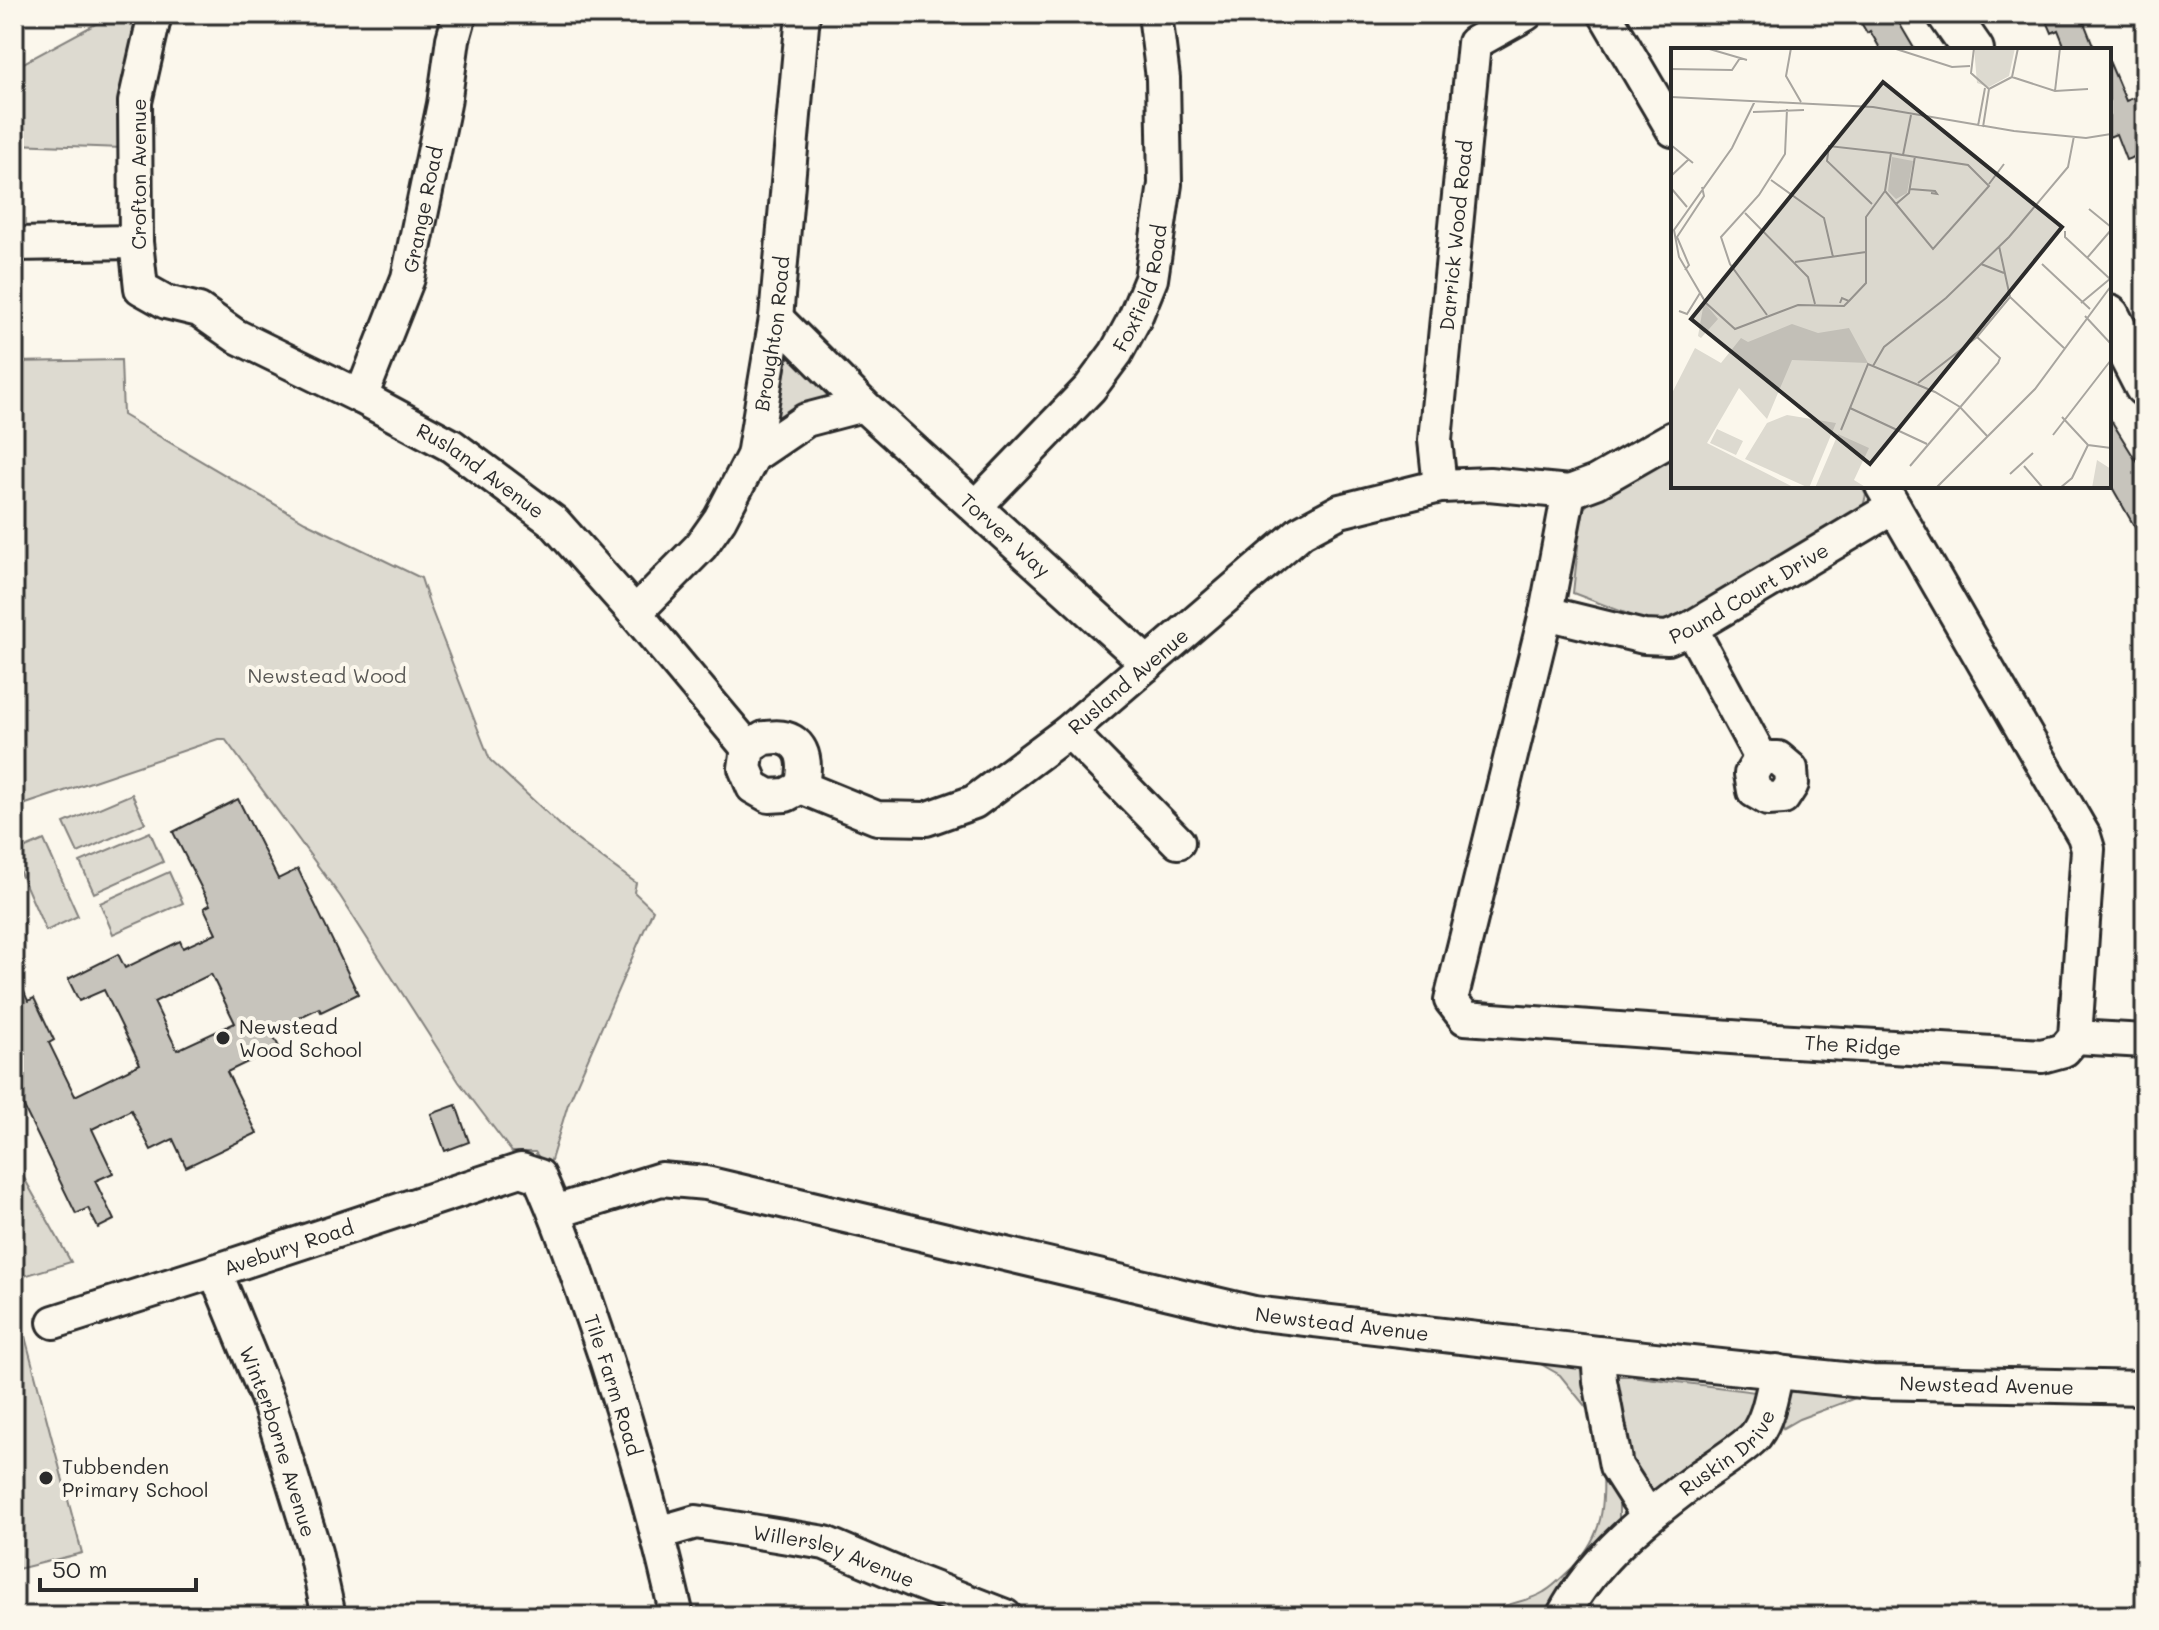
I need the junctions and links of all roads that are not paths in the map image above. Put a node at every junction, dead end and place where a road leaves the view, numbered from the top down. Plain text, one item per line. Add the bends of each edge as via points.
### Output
1 (155, 14) edge
2 (460, 14) edge
3 (803, 14) edge
4 (1155, 14) edge
5 (1526, 14) edge
6 (1605, 14) edge
7 (1948, 14) edge
8 (1972, 48) edge
9 (1671, 127) edge
10 (136, 242) junction
11 (14, 244) edge
12 (141, 288) joint
13 (776, 318) junction
14 (2111, 320) edge
15 (2145, 386) edge
16 (361, 397) junction
17 (863, 405) junction
18 (1671, 439) edge
19 (753, 456) junction
20 (1440, 486) junction
21 (1569, 492) junction
22 (1888, 496) edge
23 (976, 506) junction
24 (635, 613) junction
25 (1546, 613) junction
26 (1691, 628) junction
27 (1148, 664) junction
28 (1069, 731) junction
29 (748, 748) junction
30 (1761, 758) dead end
31 (801, 787) junction
32 (1178, 842) dead end
33 (2075, 1037) junction
34 (2145, 1041) edge
35 (521, 1170) joint
36 (555, 1212) junction
37 (215, 1271) junction
38 (54, 1322) dead end
39 (1598, 1353) junction
40 (1777, 1371) junction
41 (2145, 1388) edge
42 (1648, 1516) junction
43 (658, 1533) junction
44 (329, 1616) edge
45 (677, 1616) edge
46 (1005, 1616) edge
47 (1563, 1616) edge

1 - 10 street, Crofton Avenue via 135,102
2 - 16 street, Grange Road via 408,278
3 - 13 street, Broughton Road
4 - 23 street, Foxfield Road via 1163,78 1165,184 1151,279 1135,318 1099,376
5 - 20 street, Darrick Wood Road via 1474,43 1435,440
6 - 9 street
7 - 8 main road
10 - 11 street
10 - 12 street, Crofton Avenue
12 - 16 street, Rusland Avenue via 166,302 199,310 236,336
13 - 17 street, Torver Way
13 - 19 street, Broughton Road
14 - 15 main road
16 - 24 street, Rusland Avenue via 452,446 554,522
17 - 19 street via 806,420
17 - 23 street, Torver Way
18 - 21 street
19 - 24 street, Broughton Road via 701,546
20 - 21 street, Rusland Avenue via 1489,484
20 - 27 street, Rusland Avenue via 1340,511 1301,532
21 - 25 street
22 - 26 street, Pound Court Drive
22 - 33 street via 2084,836 2088,849
23 - 27 street, Torver Way
24 - 29 street, Rusland Avenue
25 - 26 street, Pound Court Drive via 1644,637 1668,638
25 - 33 street, The Ridge via 1451,1000 1465,1018 2042,1056 2064,1050
26 - 30 street
27 - 28 street, Rusland Avenue
28 - 31 street, Rusland Avenue via 974,802 926,819 877,818
28 - 32 street
29 - 31 street via 745,768 753,787 769,796
29 - 31 street via 764,738 785,738 801,750 806,770
33 - 34 street
35 - 36 street, Tile Farm Road via 539,1176
35 - 37 street, Avebury Road
36 - 39 street, Newstead Avenue via 661,1179 706,1183 1254,1313
36 - 43 street, Tile Farm Road via 608,1364
37 - 38 street, Avebury Road
37 - 44 street, Winterborne Avenue via 269,1403
39 - 40 street, Newstead Avenue
39 - 42 street via 1616,1466
40 - 41 street, Newstead Avenue via 1872,1382
40 - 42 street, Ruskin Drive via 1755,1436
42 - 47 street, Ruskin Drive via 1576,1591
43 - 45 street, Tile Farm Road
43 - 46 street, Willersley Avenue via 696,1522 825,1543

